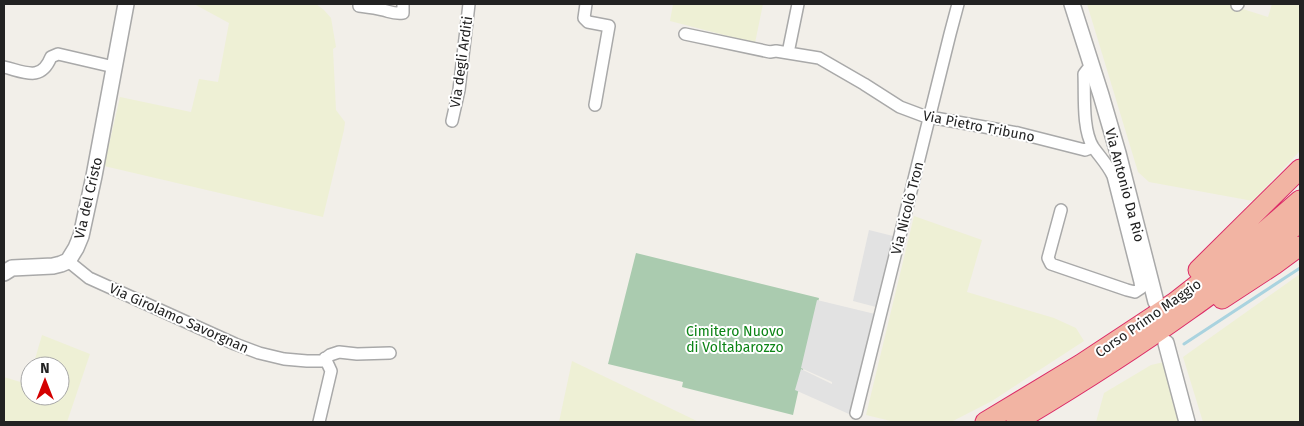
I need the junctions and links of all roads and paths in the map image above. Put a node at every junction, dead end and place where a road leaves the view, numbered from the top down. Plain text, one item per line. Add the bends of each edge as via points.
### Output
1 (126, 4) edge
2 (403, 4) edge
3 (469, 4) edge
4 (798, 4) edge
5 (958, 4) edge
6 (1072, 4) edge
7 (359, 6) dead end
8 (586, 6) edge
9 (685, 34) dead end
10 (788, 53) junction
11 (4, 67) edge
12 (114, 67) junction
13 (1093, 68) junction
14 (595, 105) dead end
15 (929, 117) junction
16 (452, 121) dead end
17 (1093, 147) junction
18 (1300, 169) edge
19 (1300, 200) edge
20 (1061, 210) dead end
21 (1300, 222) edge
22 (1300, 246) edge
23 (68, 261) junction
24 (4, 273) edge
25 (1156, 302) dead end
26 (1166, 343) dead end
27 (390, 353) dead end
28 (325, 358) junction
29 (1087, 370) junction
30 (856, 413) dead end
31 (319, 422) edge
32 (985, 422) edge
33 (1016, 422) edge
34 (1188, 422) edge

1 - 12 street, Via del Cristo
2 - 7 street via 403,13 398,14
3 - 16 street, Via degli Arditi
4 - 10 street
5 - 15 street, Via Nicolò Tron
6 - 13 street, Via Antonio Da Rio
8 - 14 street via 584,18 588,22 609,26
9 - 10 street, Via Pietro Tribuno
10 - 15 street, Via Pietro Tribuno via 819,58 908,112
11 - 12 street via 34,74 42,72 58,54
12 - 23 street, Via del Cristo via 81,236
13 - 17 street, Via Antonio Da Rio via 1084,74 1086,116
13 - 25 street, Via Antonio Da Rio
15 - 17 street, Via Pietro Tribuno via 1018,133 1085,150
15 - 30 street, Via Nicolò Tron
17 - 20 street, Via Antonio Da Rio via 1113,176 1141,288 1135,292 1127,290 1051,264 1048,258
18 - 29 highway via 1175,292 1127,328
19 - 29 highway, Corso Primo Maggio via 1254,240
21 - 29 highway, Corso Primo Maggio via 1190,310
22 - 29 highway via 1158,341
23 - 24 street via 53,266 12,268
23 - 28 street, Via Girolamo Savorgnan via 89,278 234,344 284,360 322,361
26 - 34 street
27 - 28 street, Via Girolamo Savorgnan via 340,352
28 - 31 street via 330,371
29 - 32 highway, Corso Primo Maggio
29 - 33 highway, Corso Primo Maggio

